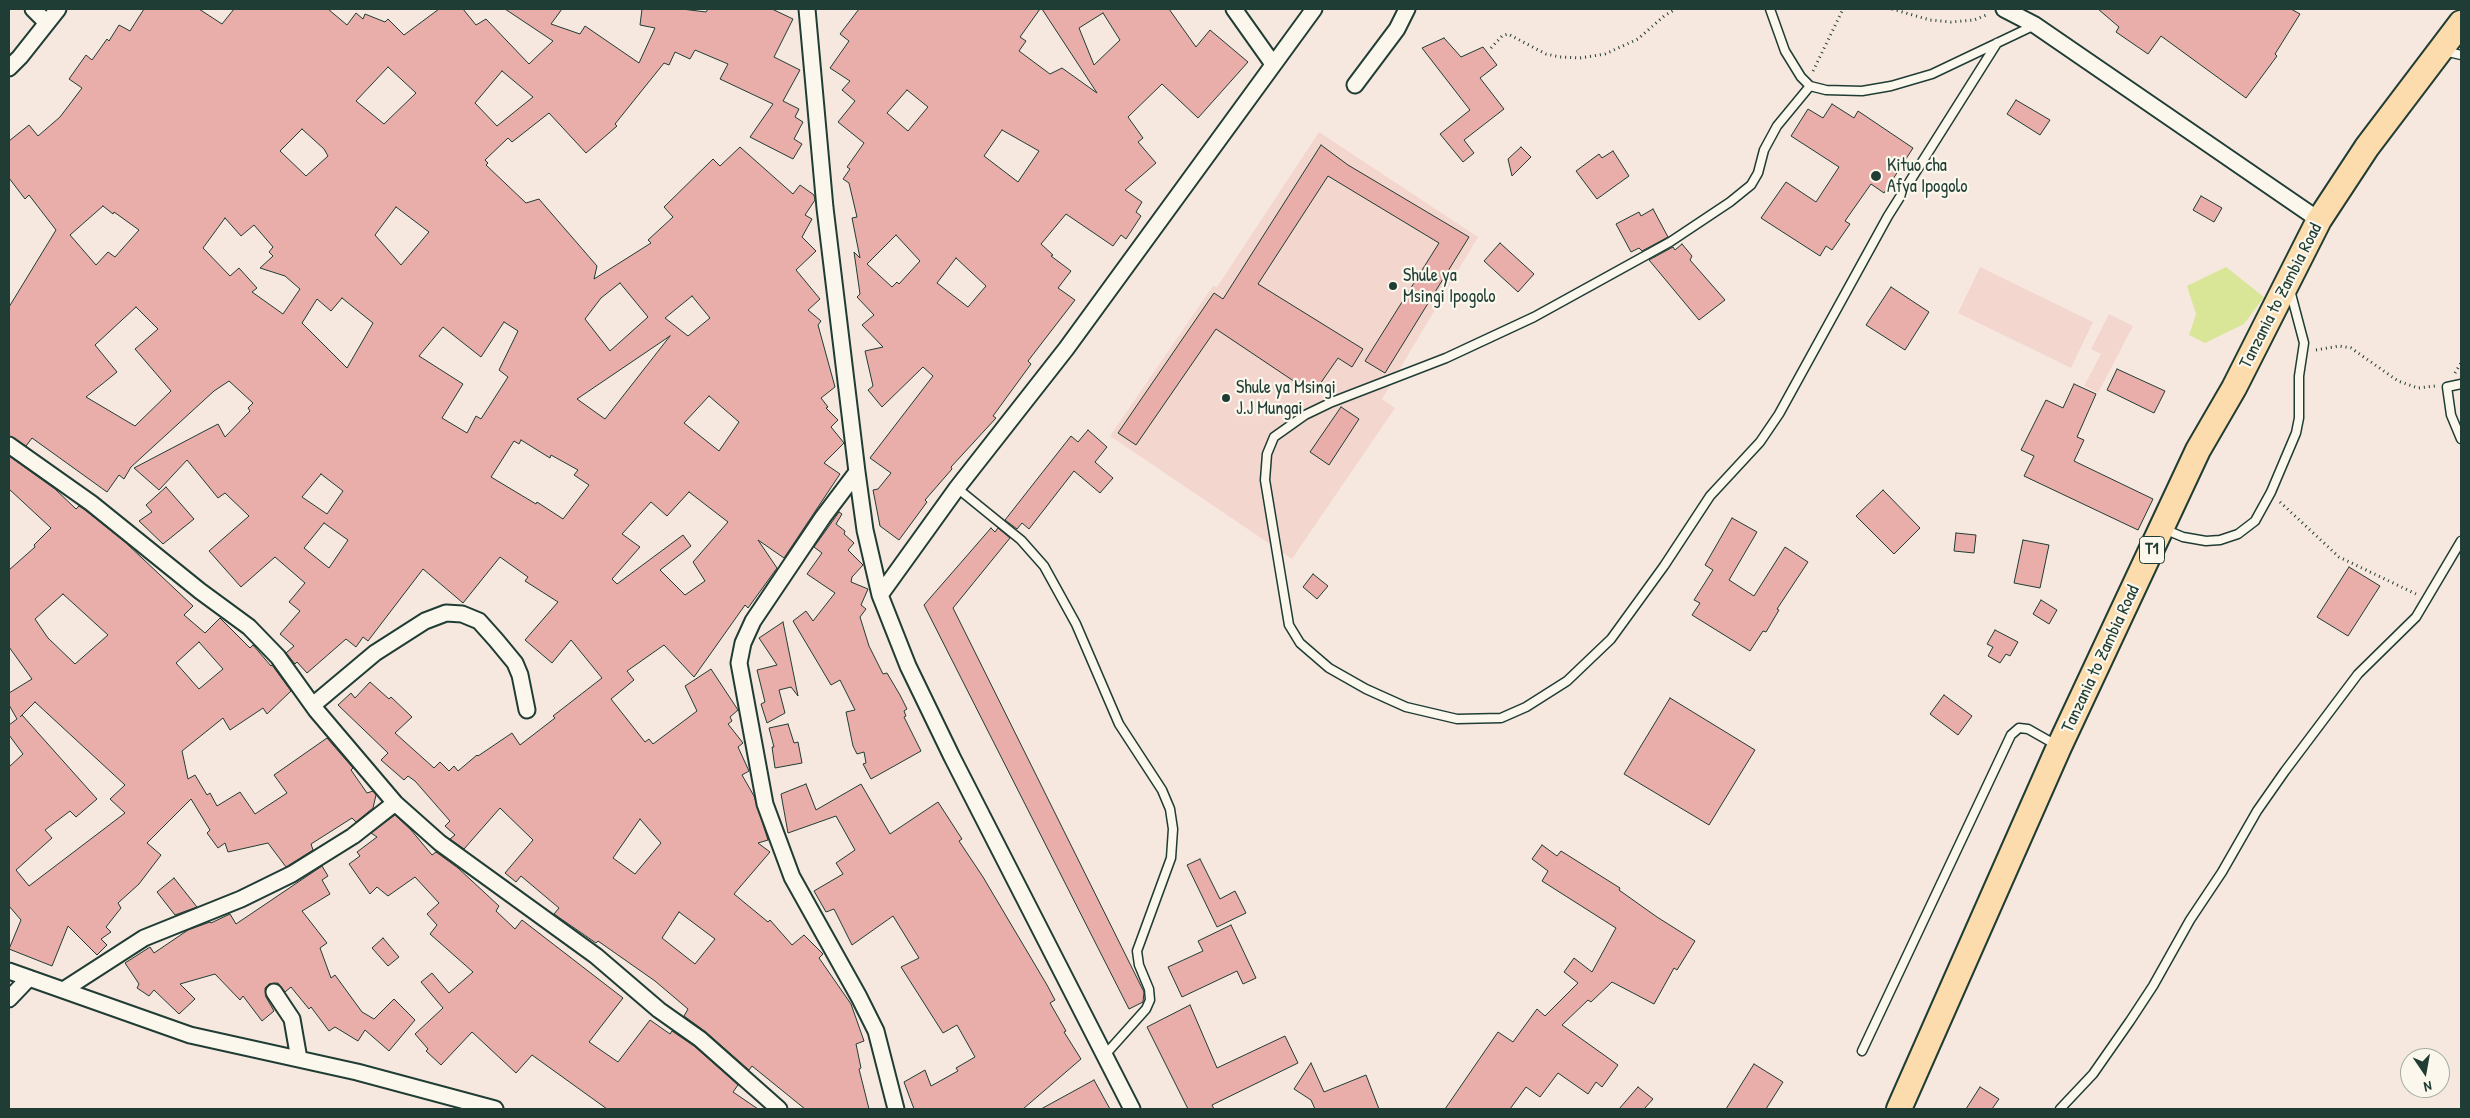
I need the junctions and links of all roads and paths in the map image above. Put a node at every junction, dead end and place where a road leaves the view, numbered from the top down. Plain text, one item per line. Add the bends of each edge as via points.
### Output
1 (33, 9) edge
2 (58, 9) edge
3 (807, 9) edge
4 (1234, 9) edge
5 (1314, 9) edge
6 (1407, 9) edge
7 (1676, 9) edge
8 (1770, 9) edge
9 (1843, 9) edge
10 (1892, 9) edge
11 (1997, 11) edge
12 (46, 22) junction
13 (2461, 23) edge
14 (2035, 25) junction
15 (1997, 43) junction
16 (1490, 48) dead end
17 (2450, 52) edge
18 (1272, 64) junction
19 (9, 68) edge
20 (1355, 84) dead end
21 (1808, 84) junction
22 (2319, 220) junction
23 (2288, 280) junction
24 (2302, 353) junction
25 (2461, 363) edge
26 (2461, 384) edge
27 (2447, 387) junction
28 (2461, 439) edge
29 (9, 445) edge
30 (857, 472) junction
31 (957, 488) junction
32 (2272, 492) junction
33 (2162, 528) junction
34 (2461, 541) edge
35 (880, 595) junction
36 (2427, 600) junction
37 (312, 704) junction
38 (528, 710) dead end
39 (2059, 747) junction
40 (395, 803) junction
41 (9, 971) edge
42 (29, 978) junction
43 (65, 989) junction
44 (274, 992) dead end
45 (9, 999) edge
46 (1862, 1050) dead end
47 (1104, 1056) junction
48 (299, 1059) junction
49 (495, 1109) edge
50 (779, 1109) edge
51 (896, 1109) edge
52 (1132, 1109) edge
53 (1899, 1109) edge
54 (2060, 1109) edge

1 - 12 street
2 - 12 street
3 - 30 street via 825,208
4 - 18 street
5 - 18 street
6 - 20 street via 1377,58
7 - 16 path via 1638,39 1605,54 1580,58 1546,54 1508,34
8 - 21 lane via 1785,51
9 - 21 path
10 - 11 path via 1930,20 1951,22 1974,20
11 - 14 street
12 - 19 street
13 - 17 highway, Tanzania to Zambia Road / T1
14 - 15 lane
14 - 22 street
15 - 21 lane via 1932,74 1891,86 1862,91 1826,90
15 - 21 lane via 1888,216 1779,414 1760,442 1710,496 1611,639 1568,680 1501,718 1457,719 1406,707 1366,689 1329,668 1300,643 1289,625 1265,480 1267,454 1274,437 1305,415 1332,402 1446,358 1534,317 1670,242 1751,185 1777,126
17 - 22 highway, Tanzania to Zambia Road / T1 via 2367,147
18 - 31 street via 1066,349
22 - 23 highway, Tanzania to Zambia Road / T1
23 - 24 lane via 2304,343
23 - 33 highway, Tanzania to Zambia Road / T1 via 2234,388 2198,450
24 - 27 path via 2339,346 2351,348 2398,381 2418,388 2430,385
24 - 32 lane via 2299,423
25 - 27 path
26 - 27 lane
27 - 28 lane via 2453,421
29 - 37 street via 91,503 200,592 250,627 278,657
30 - 35 street via 865,530
30 - 51 street via 752,621 743,643 740,663 765,804 792,877 876,1031
31 - 35 street
31 - 47 lane via 1021,540 1044,566 1076,624 1119,724 1162,790 1170,810 1173,829 1171,858 1137,951 1150,989 1150,1000 1146,1009
32 - 33 lane via 2254,521 2238,534 2220,540 2183,537
32 - 36 path via 2292,515 2339,557
33 - 39 highway, Tanzania to Zambia Road / T1
34 - 36 lane
35 - 47 street via 920,691
36 - 54 lane via 2406,628 2358,674 2285,771 2190,920 2153,986 2093,1074
37 - 38 street via 375,653 446,613 462,614 479,621 496,640 515,663
37 - 40 street
39 - 46 lane via 2028,729 2019,728 2012,735
39 - 53 highway, Tanzania to Zambia Road / T1
40 - 43 street via 353,836 292,874 241,899 144,938
40 - 50 street via 440,843 596,956 659,1010 700,1039
41 - 42 street
42 - 43 street
42 - 45 street
43 - 48 street via 190,1035
44 - 48 street via 292,1019
47 - 52 street
48 - 49 street

